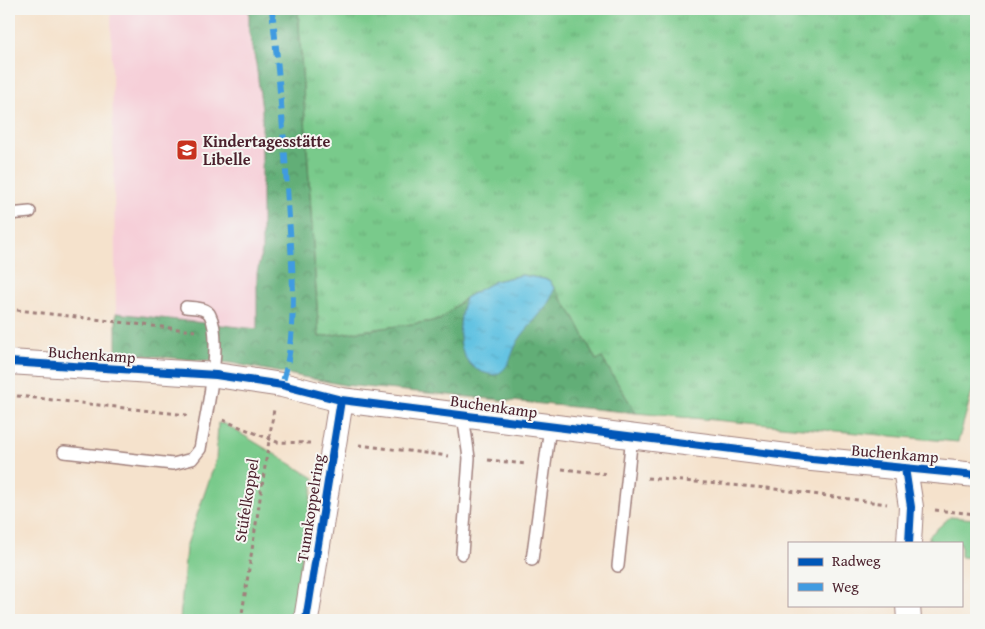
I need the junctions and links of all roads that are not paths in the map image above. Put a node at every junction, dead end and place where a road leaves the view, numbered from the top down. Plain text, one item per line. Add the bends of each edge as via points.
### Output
1 (30, 212) dead end
2 (9, 214) edge
3 (186, 307) dead end
4 (9, 362) edge
5 (212, 375) junction
6 (341, 400) junction
7 (463, 415) junction
8 (550, 427) junction
9 (632, 436) junction
10 (64, 452) dead end
11 (905, 468) junction
12 (976, 475) edge
13 (909, 542) edge
14 (462, 554) dead end
15 (532, 560) dead end
16 (618, 566) dead end
17 (908, 606) edge
18 (306, 620) edge
19 (909, 620) edge

1 - 2 lane
3 - 5 lane via 203,308 210,314 214,329
4 - 5 street, Buchenkamp
5 - 6 street, Buchenkamp via 282,385
5 - 10 lane via 200,449 192,459 173,464
6 - 7 street, Buchenkamp
6 - 18 street, Tunnkoppelring
7 - 8 street, Buchenkamp
7 - 14 lane via 469,458
8 - 9 street, Buchenkamp
8 - 15 lane
9 - 11 street, Buchenkamp
9 - 16 lane
11 - 12 street, Buchenkamp
11 - 13 street via 911,507
17 - 19 street

